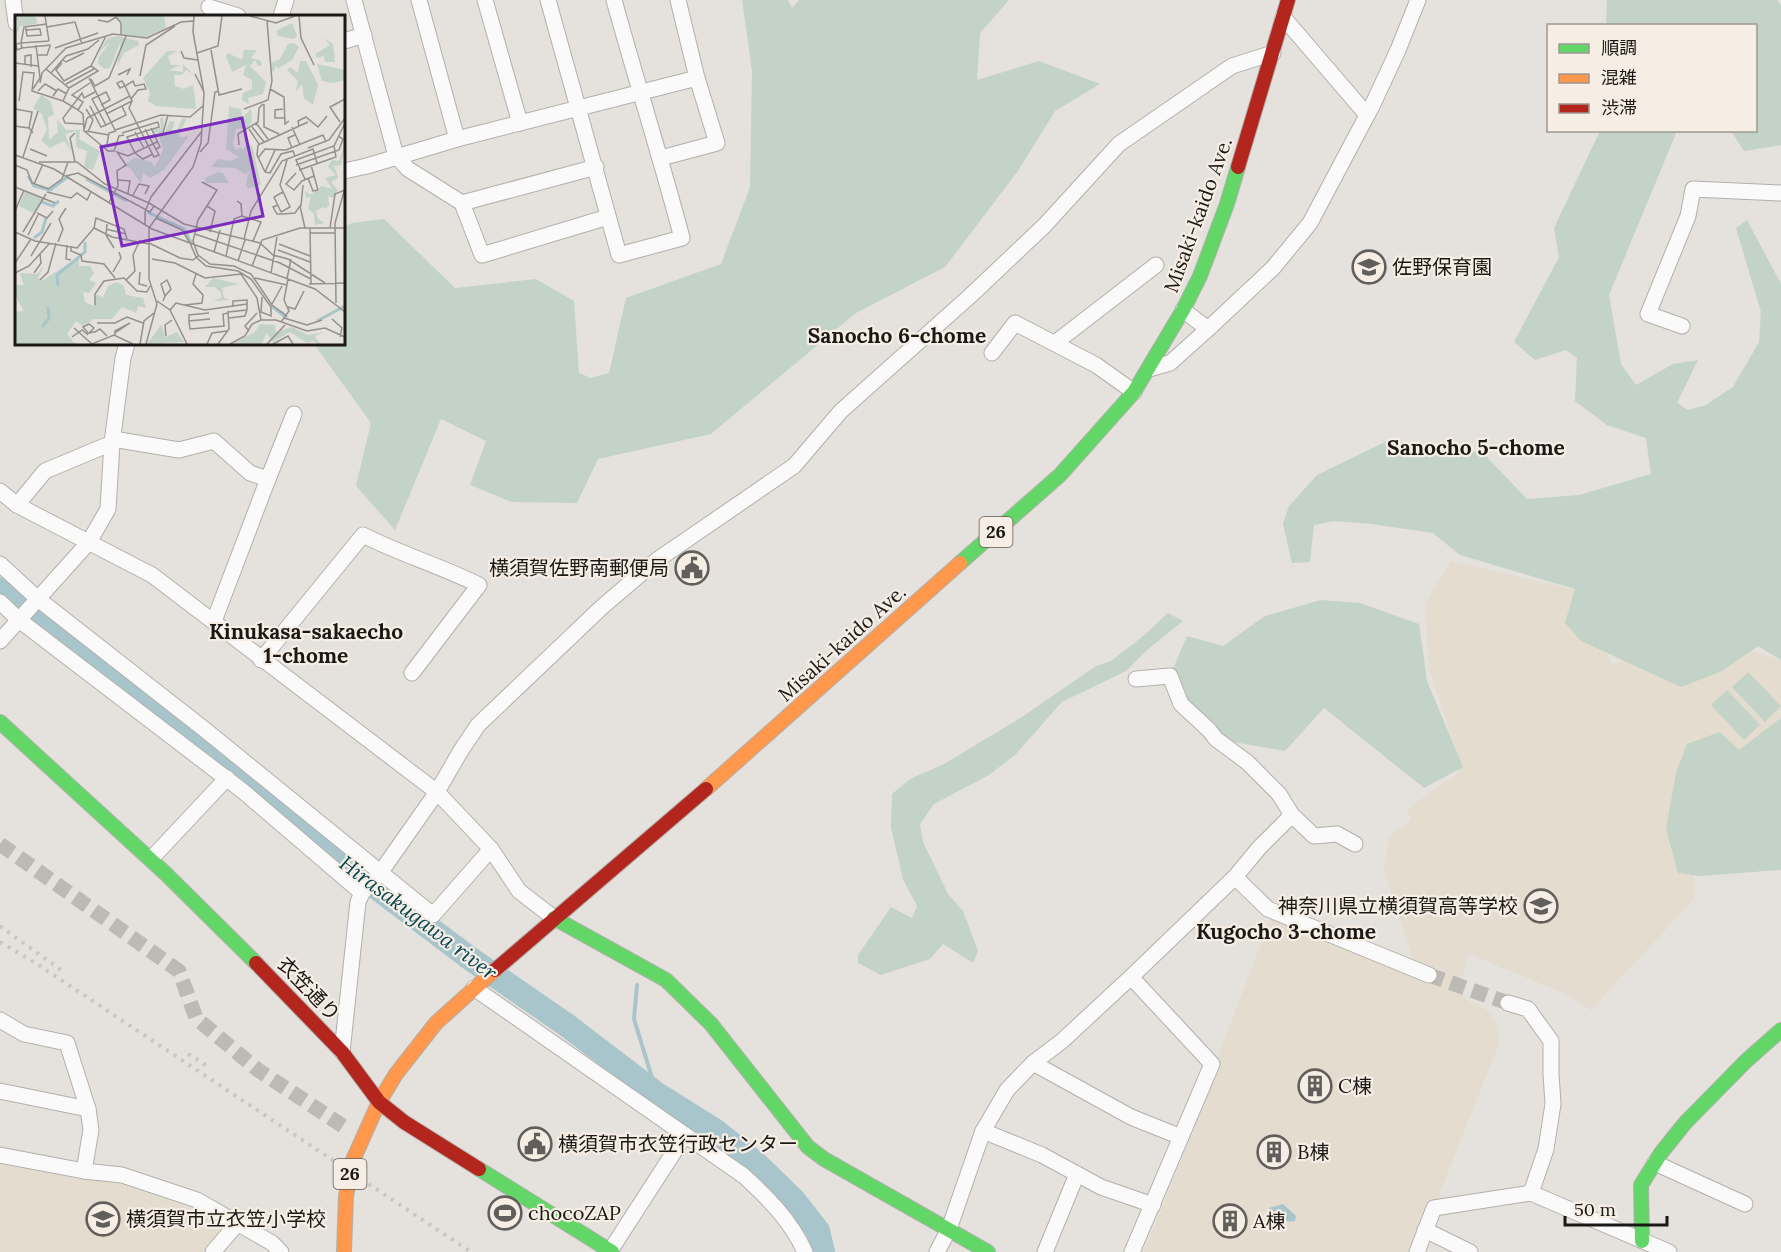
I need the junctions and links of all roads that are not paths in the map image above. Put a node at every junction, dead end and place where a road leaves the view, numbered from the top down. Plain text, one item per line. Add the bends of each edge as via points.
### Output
1 (13, 0) edge
2 (286, 0) edge
3 (354, 0) edge
4 (420, 0) edge
5 (485, 0) edge
6 (548, 0) edge
7 (614, 0) edge
8 (678, 0) edge
9 (1418, 0) edge
10 (1284, 6) edge
11 (208, 8) edge
12 (15, 15) edge
13 (234, 15) edge
14 (281, 15) edge
15 (364, 35) junction
16 (345, 41) edge
17 (1273, 53) junction
18 (698, 78) junction
19 (639, 93) junction
20 (578, 108) junction
21 (1367, 115) junction
22 (520, 123) junction
23 (457, 139) junction
24 (396, 156) junction
25 (661, 158) junction
26 (596, 167) junction
27 (345, 171) edge
28 (1781, 193) edge
29 (462, 203) junction
30 (608, 217) junction
31 (1156, 265) dead end
32 (1183, 310) junction
33 (1682, 326) dead end
34 (1208, 329) junction
35 (1055, 343) junction
36 (127, 345) edge
37 (992, 353) dead end
38 (1149, 369) junction
39 (1134, 392) junction
40 (294, 414) dead end
41 (113, 441) junction
42 (268, 479) junction
43 (0, 491) edge
44 (17, 504) junction
45 (89, 542) junction
46 (0, 564) edge
47 (38, 599) junction
48 (0, 602) edge
49 (20, 620) junction
50 (213, 621) junction
51 (0, 641) edge
52 (261, 660) junction
53 (412, 673) dead end
54 (1136, 679) dead end
55 (0, 722) edge
56 (226, 778) junction
57 (437, 792) junction
58 (1292, 815) junction
59 (1355, 844) dead end
60 (491, 849) junction
61 (151, 860) junction
62 (380, 873) junction
63 (1235, 877) junction
64 (363, 892) junction
65 (554, 918) junction
66 (1429, 975) tunnel mouth
67 (1131, 977) junction
68 (474, 987) junction
69 (1508, 1003) tunnel mouth
70 (0, 1020) edge
71 (1781, 1030) edge
72 (342, 1052) junction
73 (1033, 1063) junction
74 (0, 1091) edge
75 (379, 1102) junction
76 (88, 1108) junction
77 (984, 1131) junction
78 (685, 1135) junction
79 (1180, 1137) junction
80 (0, 1155) edge
81 (1654, 1163) junction
82 (84, 1171) junction
83 (1077, 1174) junction
84 (1531, 1193) junction
85 (1745, 1204) dead end
86 (1153, 1205) junction
87 (237, 1224) junction
88 (949, 1229) junction
89 (1425, 1230) junction
90 (1640, 1246) edge
91 (213, 1252) edge
92 (281, 1252) edge
93 (344, 1252) edge
94 (611, 1252) edge
95 (805, 1252) edge
96 (937, 1252) edge
97 (988, 1252) edge
98 (1045, 1252) edge
99 (1132, 1252) edge
100 (1417, 1252) edge
101 (1470, 1252) edge
102 (1669, 1252) edge

1 - 12 street
2 - 14 street
3 - 15 street
4 - 23 street
5 - 22 street
6 - 20 street
7 - 19 street
8 - 18 street
9 - 21 street
10 - 17 street, Misaki-kaido Ave. / 26
10 - 21 street
11 - 13 street
15 - 16 street
15 - 24 street
17 - 32 street, Misaki-kaido Ave. / 26 via 1227,204
17 - 57 street via 1232,66 1119,144 1044,226 841,411 794,466 657,560 594,614 478,725
18 - 19 street
18 - 25 street via 717,143
19 - 20 street
19 - 25 street
20 - 22 street
20 - 26 street
21 - 34 street via 1310,223 1273,268
22 - 23 street
23 - 24 street
24 - 27 street
24 - 29 street via 408,169
25 - 30 street via 682,238 619,255
26 - 29 street
26 - 30 street
28 - 33 street via 1693,189 1688,216 1648,314
29 - 30 street via 482,255
31 - 35 street
32 - 34 street
32 - 38 street, Misaki-kaido Ave. / 26
34 - 38 street via 1170,363
35 - 37 street via 1015,323
35 - 39 street
36 - 41 street
38 - 39 street, Misaki-kaido Ave. / 26
39 - 65 street, Misaki-kaido Ave. / 26 via 1051,483 700,795
40 - 42 street
41 - 42 street via 179,450 214,441 250,473
41 - 44 street via 45,471
41 - 45 street via 108,509
42 - 50 street
43 - 44 street
44 - 45 street
45 - 47 street
45 - 50 street via 152,575
46 - 47 street
47 - 49 street
47 - 62 street
48 - 49 street
49 - 51 street
49 - 56 street
50 - 52 street
52 - 53 street via 363,535 479,585
52 - 57 street
54 - 58 street via 1170,676 1180,704 1247,762 1279,794
55 - 61 street, 衣笠通り
56 - 61 street
56 - 64 street
57 - 60 street
57 - 62 street
58 - 59 street via 1314,836 1337,834
58 - 63 street
60 - 62 street via 433,915
60 - 65 street via 519,891
61 - 72 street, 衣笠通り
62 - 64 street
63 - 66 street via 1268,909
63 - 67 street
64 - 72 street via 358,902
65 - 68 street, Misaki-kaido Ave. / 26
65 - 88 street via 666,980 716,1030 808,1147 838,1168
67 - 73 street
67 - 79 street via 1212,1064
68 - 75 street, Misaki-kaido Ave. / 26 via 436,1023
68 - 78 street
69 - 84 street via 1528,1009 1551,1041 1554,1104 1546,1149
70 - 76 street via 24,1034 67,1043
71 - 81 street via 1685,1124
72 - 75 street, 衣笠通り
73 - 77 street via 1007,1090
73 - 79 street via 1131,1117
74 - 76 street
75 - 93 street, Misaki-kaido Ave. / 26 via 353,1160 346,1196
75 - 94 street, 衣笠通り via 404,1122
76 - 82 street via 91,1130
77 - 83 street
77 - 88 street
78 - 94 street
78 - 95 street via 744,1176 773,1203
79 - 86 street
80 - 82 street
81 - 85 street
81 - 90 street via 1641,1185
82 - 87 street via 122,1175 160,1187 196,1200
83 - 86 street
83 - 98 street
84 - 89 street via 1434,1208
84 - 90 street
86 - 99 street
87 - 91 street
87 - 92 street
88 - 96 street
88 - 97 street
89 - 100 street
89 - 101 street
90 - 102 street

